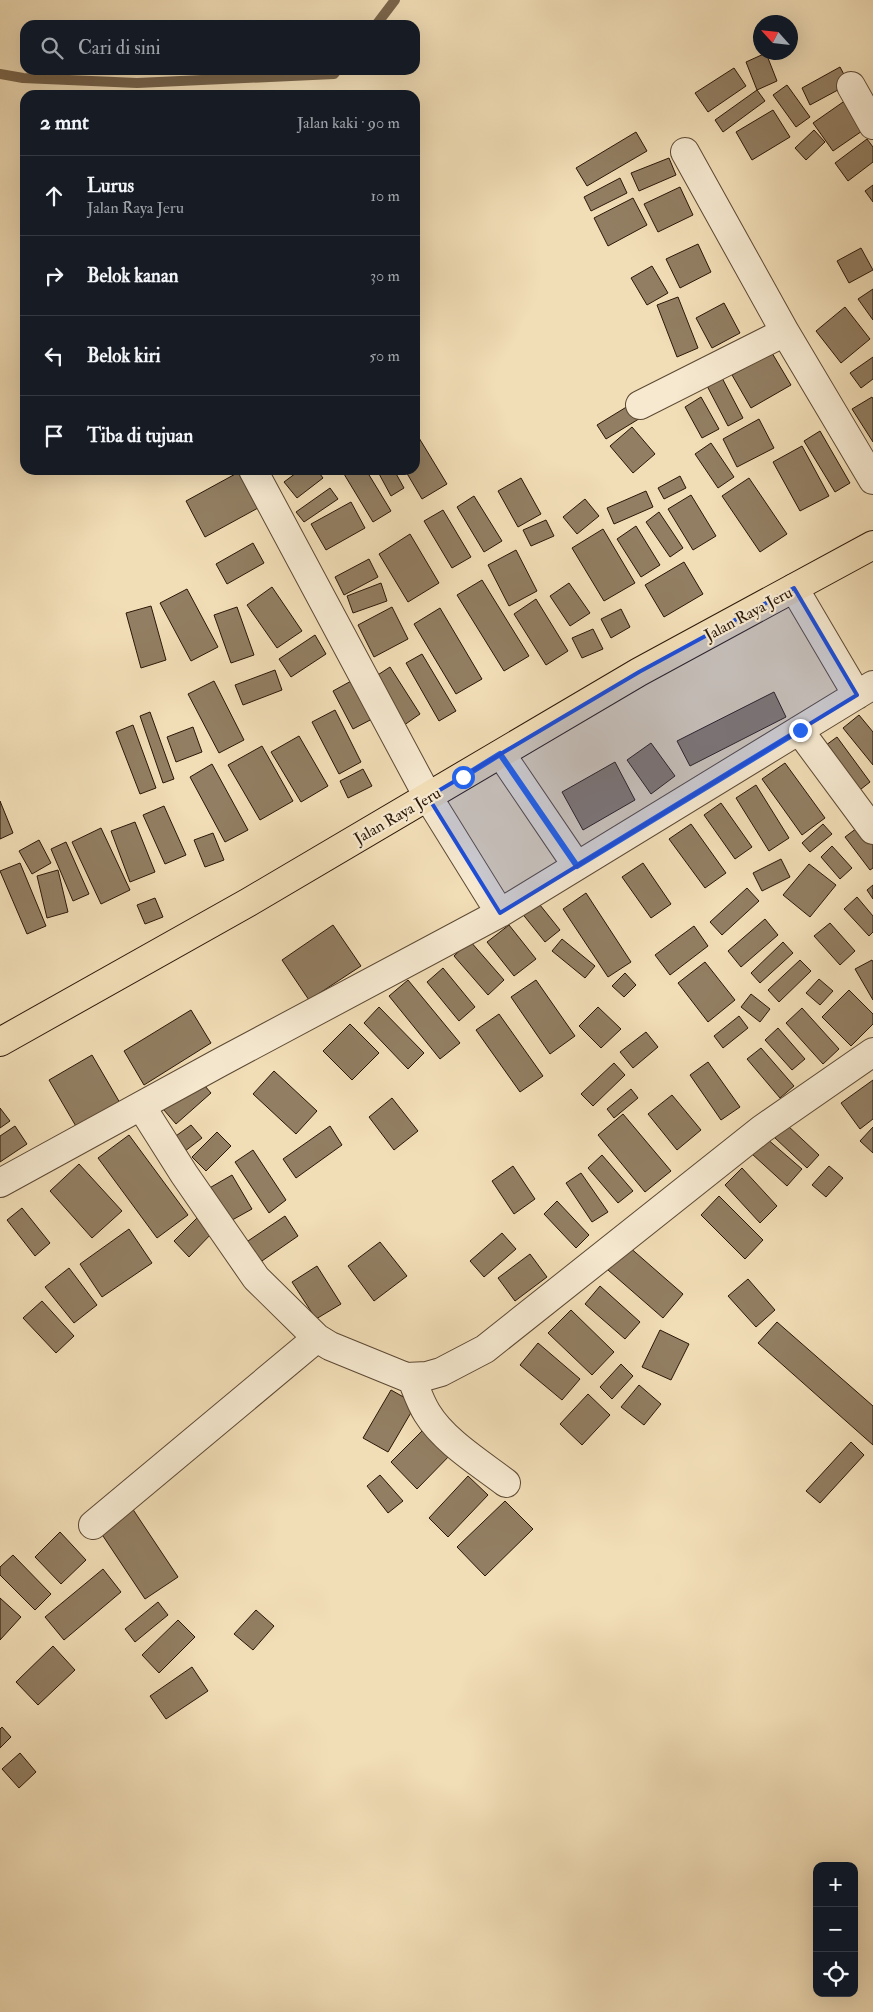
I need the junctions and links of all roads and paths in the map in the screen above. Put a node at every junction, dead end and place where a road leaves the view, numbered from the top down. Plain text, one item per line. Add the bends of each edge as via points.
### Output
1 (851, 86) dead end
2 (873, 125) edge
3 (685, 152) dead end
4 (786, 332) junction
5 (640, 405) dead end
6 (256, 475) edge
7 (873, 480) edge
8 (873, 545) edge
9 (794, 588) junction
10 (865, 690) edge
11 (800, 730) junction
12 (500, 754) junction
13 (428, 797) junction
14 (873, 830) edge
15 (577, 866) junction
16 (500, 913) junction
17 (0, 1042) edge
18 (873, 1052) edge
19 (141, 1106) junction
20 (0, 1183) edge
21 (317, 1338) junction
22 (412, 1377) junction
23 (506, 1483) dead end
24 (93, 1524) dead end

1 - 2 street
3 - 4 street
4 - 5 street
4 - 7 street
6 - 13 street
8 - 9 main road, Jalan Raya Jeru
9 - 10 street
9 - 12 main road, Jalan Raya Jeru via 639,672
10 - 11 street
11 - 14 street
11 - 15 street
12 - 13 main road, Jalan Raya Jeru
12 - 15 street
13 - 16 street
13 - 17 main road, Jalan Raya Jeru via 241,907
15 - 16 street
16 - 19 street
18 - 22 street via 762,1129 485,1349 441,1372
19 - 20 street
19 - 21 street via 256,1278
21 - 22 street via 401,1376
21 - 24 street
22 - 23 street via 431,1420

